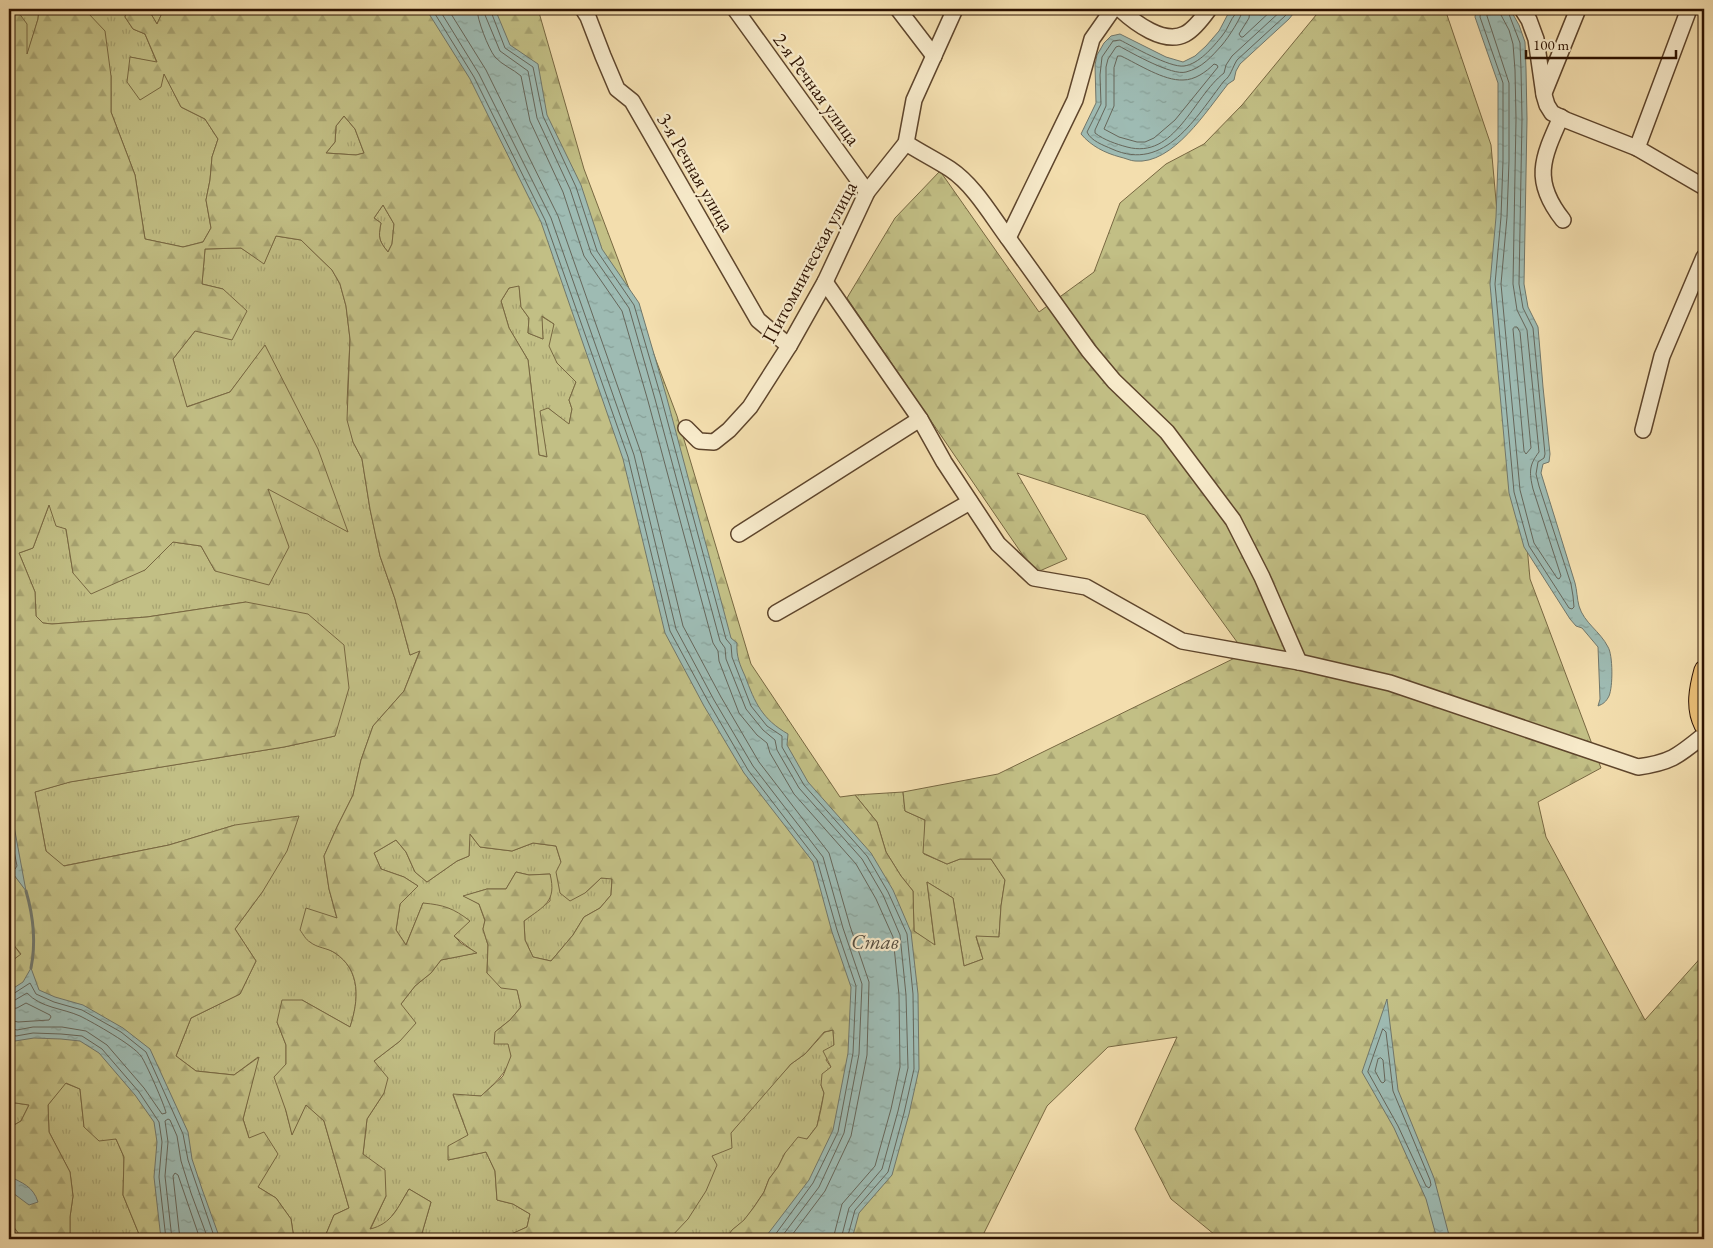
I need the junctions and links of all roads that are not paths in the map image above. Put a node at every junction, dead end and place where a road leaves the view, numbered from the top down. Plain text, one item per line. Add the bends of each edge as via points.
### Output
1 (583, 9) edge
2 (735, 9) edge
3 (898, 9) edge
4 (955, 9) edge
5 (1113, 9) edge
6 (1120, 9) edge
7 (1210, 9) edge
8 (1522, 9) edge
9 (1578, 9) edge
10 (1689, 9) edge
11 (934, 56) junction
12 (1544, 94) junction
13 (1561, 117) junction
14 (906, 143) junction
15 (1637, 148) junction
16 (1704, 187) edge
17 (867, 192) junction
18 (1563, 220) dead end
19 (1008, 238) junction
20 (1704, 257) edge
21 (825, 282) junction
22 (789, 346) junction
23 (920, 419) junction
24 (686, 428) dead end
25 (1643, 430) dead end
26 (970, 502) junction
27 (739, 534) dead end
28 (776, 613) dead end
29 (1299, 662) junction
30 (1704, 670) edge
31 (1704, 725) edge
32 (1704, 735) edge

1 - 22 street, 3-я Речная улица via 618,89 632,101 758,320
2 - 17 street, 2-я Речная улица
3 - 11 street
4 - 11 street, Питомническая улица
5 - 19 street via 1092,39 1075,100
6 - 7 street via 1149,32 1170,37 1185,34
8 - 12 street via 1536,39
9 - 12 street
10 - 15 street
11 - 14 street, Питомническая улица via 914,100
12 - 13 street via 1552,113
13 - 15 street
13 - 18 street via 1542,170 1542,180 1551,205
14 - 17 street, Питомническая улица
14 - 19 street via 951,169 973,190
15 - 16 street
17 - 21 street, Питомническая улица
19 - 29 street via 1089,351 1114,381 1167,432 1233,520
20 - 25 street via 1662,356
21 - 22 street, Питомническая улица
21 - 23 street
22 - 24 street, Питомническая улица via 750,407 714,442 699,441
23 - 26 street
23 - 27 street
26 - 28 street
26 - 29 street via 998,544 1034,578 1086,587 1182,641
29 - 32 street via 1390,682 1638,767 1660,764 1678,756
30 - 31 main road via 1698,700 1699,716

